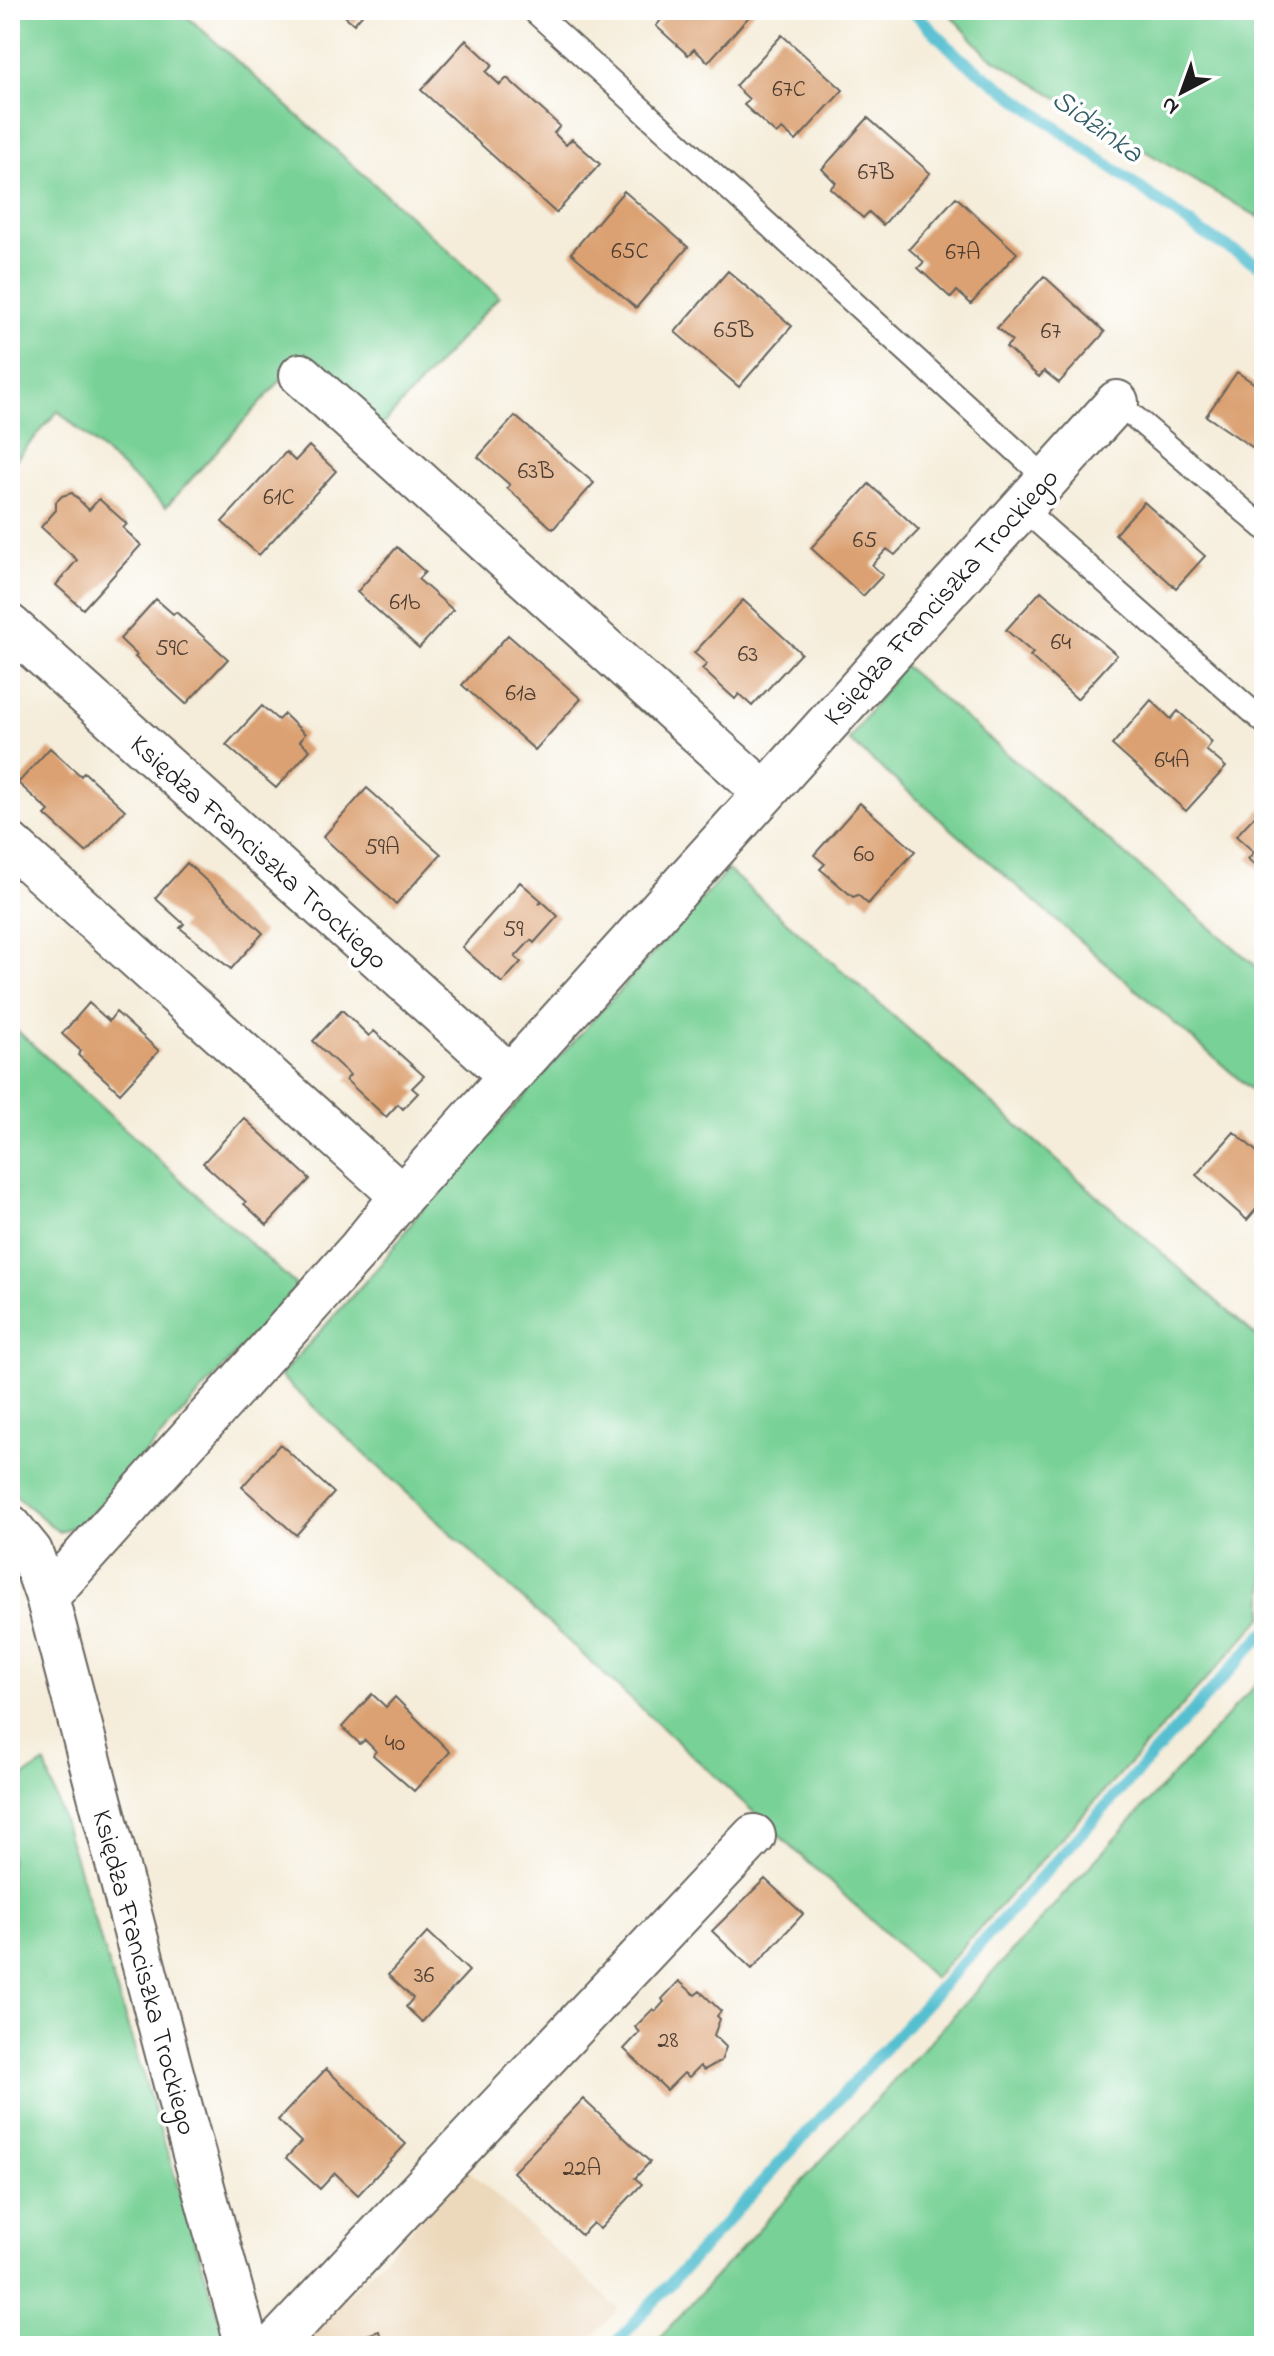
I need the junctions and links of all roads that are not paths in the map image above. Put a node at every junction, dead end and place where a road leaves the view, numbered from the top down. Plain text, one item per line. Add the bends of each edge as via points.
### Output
1 (533, 10) edge
2 (301, 375) dead end
3 (1117, 402) joint
4 (1033, 492) junction
5 (1264, 528) edge
6 (10, 626) edge
7 (1264, 722) edge
8 (764, 792) junction
9 (10, 844) edge
10 (510, 1076) junction
11 (402, 1196) junction
12 (10, 1526) edge
13 (47, 1597) junction
14 (754, 1836) dead end
15 (247, 2346) edge
16 (274, 2346) edge

1 - 4 lane
2 - 8 street
3 - 4 street, Księdza Franciszka Trockiego
3 - 5 lane
4 - 7 lane
4 - 8 street, Księdza Franciszka Trockiego
6 - 10 street, Księdza Franciszka Trockiego
8 - 10 street, Księdza Franciszka Trockiego
9 - 11 street
10 - 11 street, Księdza Franciszka Trockiego
11 - 13 street, Księdza Franciszka Trockiego
12 - 13 street, Księdza Franciszka Trockiego via 31,1552
13 - 15 street, Księdza Franciszka Trockiego
14 - 16 street

